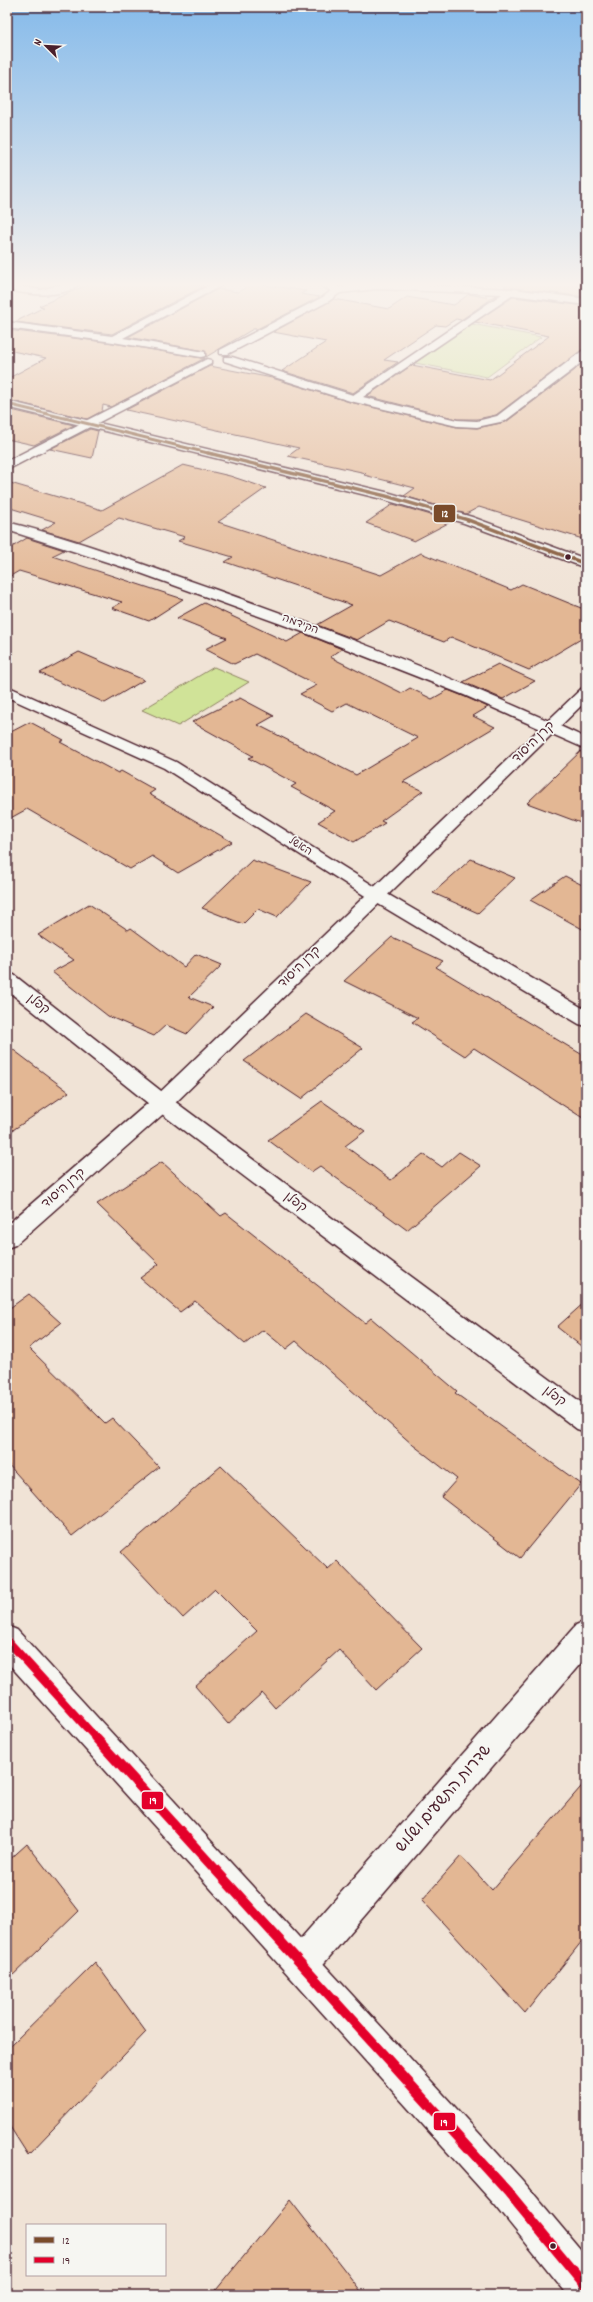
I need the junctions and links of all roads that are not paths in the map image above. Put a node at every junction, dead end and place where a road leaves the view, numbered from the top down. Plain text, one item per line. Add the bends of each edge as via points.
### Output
1 (150, 390) edge
2 (327, 390) edge
3 (367, 390) edge
4 (539, 390) edge
5 (354, 399) junction
6 (7, 404) edge
7 (89, 424) junction
8 (7, 466) edge
9 (7, 526) edge
10 (586, 564) edge
11 (7, 691) edge
12 (586, 692) edge
13 (551, 727) junction
14 (586, 744) edge
15 (376, 895) junction
16 (7, 980) edge
17 (586, 1019) edge
18 (162, 1103) junction
19 (8, 1239) edge
20 (586, 1421) edge
21 (586, 1635) edge
22 (7, 1640) edge
23 (301, 1964) junction
24 (586, 2286) edge

1 - 7 street
2 - 5 street
3 - 5 street
4 - 5 street via 502,419 477,424 457,423
6 - 7 street
7 - 8 street
7 - 10 street via 386,496 468,520
9 - 13 street, הקידמה via 86,549 234,600
11 - 15 street, האשל via 170,765
12 - 13 street, קרן היסוד
13 - 14 street, הקידמה
13 - 15 street, קרן היסוד
15 - 17 street, האשל
15 - 18 street, קרן היסוד
16 - 18 street, קפלן
18 - 19 street, קרן היסוד
18 - 20 street, קפלן
21 - 23 street, שדרות התשעים ושלוש
22 - 23 street
23 - 24 street via 509,2193

